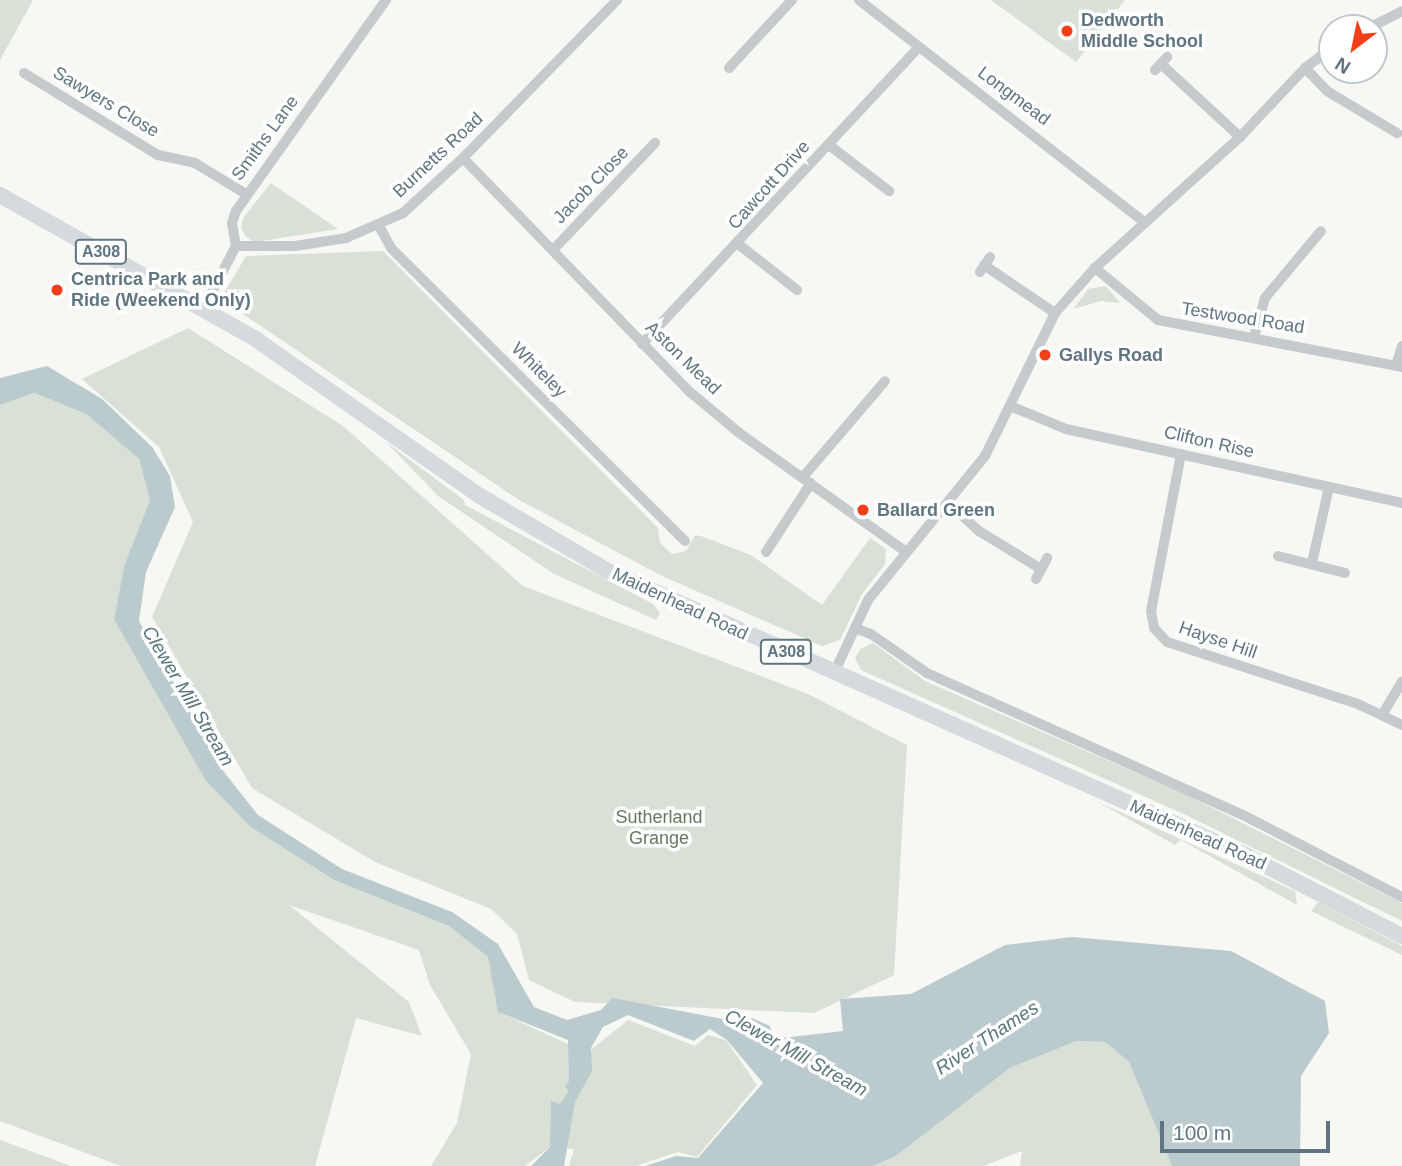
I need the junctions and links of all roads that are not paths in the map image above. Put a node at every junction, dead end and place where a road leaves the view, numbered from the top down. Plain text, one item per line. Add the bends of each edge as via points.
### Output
1 (386, 0) edge
2 (617, 0) edge
3 (792, 0) edge
4 (859, 0) edge
5 (919, 47) junction
6 (1318, 58) edge
7 (1161, 64) dead end
8 (729, 68) dead end
9 (1305, 68) junction
10 (24, 73) dead end
11 (1397, 133) dead end
12 (1240, 137) junction
13 (655, 143) dead end
14 (829, 145) junction
15 (463, 158) junction
16 (889, 192) dead end
17 (246, 194) junction
18 (0, 195) edge
19 (1145, 223) junction
20 (379, 226) junction
21 (1321, 231) dead end
22 (738, 244) junction
23 (236, 246) junction
24 (552, 250) junction
25 (985, 265) dead end
26 (1095, 268) junction
27 (797, 290) dead end
28 (203, 309) junction
29 (1055, 313) junction
30 (1254, 337) junction
31 (642, 344) junction
32 (1402, 346) edge
33 (1399, 366) edge
34 (885, 381) dead end
35 (1010, 406) junction
36 (1181, 454) junction
37 (807, 480) junction
38 (1329, 486) junction
39 (947, 503) junction
40 (1402, 503) edge
41 (679, 539) dead end
42 (766, 552) dead end
43 (906, 552) junction
44 (1278, 555) dead end
45 (1047, 558) dead end
46 (1312, 563) junction
47 (1345, 573) dead end
48 (855, 628) junction
49 (834, 673) junction
50 (1402, 681) edge
51 (1382, 715) junction
52 (1402, 725) edge
53 (1402, 897) edge
54 (1402, 936) edge

1 - 17 street, Smiths Lane
2 - 15 street, Burnetts Road
3 - 8 street
4 - 5 street, Longmead
5 - 14 street, Cawcott Drive
5 - 19 street, Longmead
6 - 9 street
7 - 12 street
9 - 11 street via 1328,91
9 - 12 street
10 - 17 street, Sawyers Close via 158,155 195,163
12 - 19 street
13 - 24 street, Jacob Close
14 - 16 street
14 - 22 street, Cawcott Drive
15 - 20 street, Burnetts Road via 423,196
15 - 24 street, Aston Mead
17 - 23 street, Smiths Lane via 233,223
18 - 28 main road, Maidenhead Road / A308
19 - 26 street
20 - 23 street, Burnetts Road via 346,238 295,246
20 - 41 street, Whiteley via 391,248
21 - 30 street via 1307,239 1265,298
22 - 27 street
22 - 31 street, Cawcott Drive
23 - 28 street, Smiths Lane
24 - 31 street, Aston Mead
25 - 29 street
26 - 29 street
26 - 30 street, Testwood Road via 1158,320
28 - 49 main road, Maidenhead Road / A308 via 257,340 540,535
29 - 35 street
30 - 33 street, Testwood Road
31 - 37 street, Aston Mead via 728,424
32 - 33 street
34 - 37 street
35 - 36 street, Clifton Rise via 1066,429
35 - 39 street via 985,456
36 - 38 street, Clifton Rise
36 - 51 street, Hayse Hill via 1151,611 1153,628 1167,642
37 - 42 street via 779,540
37 - 43 street, Aston Mead
38 - 40 street, Clifton Rise
38 - 46 street
39 - 43 street
39 - 45 street via 1038,574
43 - 48 street via 868,600
44 - 46 street
46 - 47 street
48 - 49 street
48 - 53 street, Maidenhead Road via 940,680 1244,815
49 - 54 main road, Maidenhead Road / A308 via 1245,855
50 - 51 street
51 - 52 street, Hayse Hill

